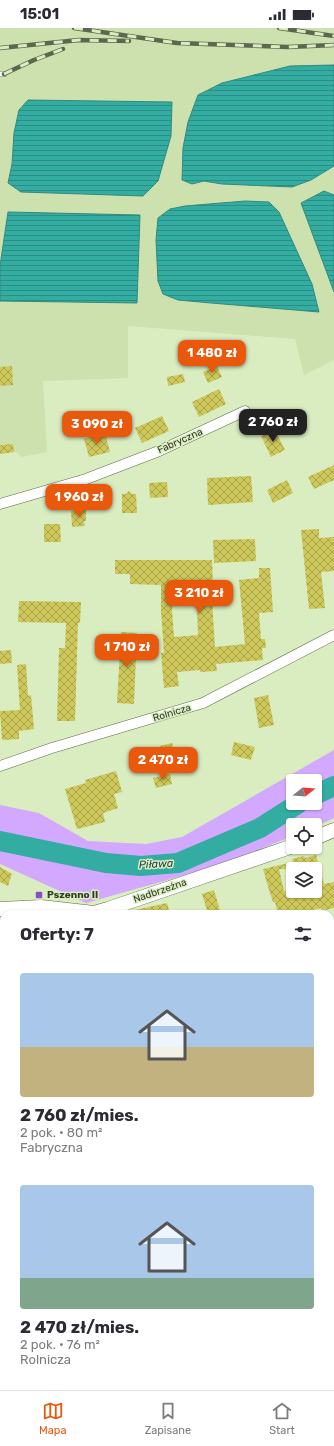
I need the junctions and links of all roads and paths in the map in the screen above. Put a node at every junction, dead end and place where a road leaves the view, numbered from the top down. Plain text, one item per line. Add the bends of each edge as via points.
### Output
1 (246, 411) dead end
2 (0, 504) edge
3 (334, 635) edge
4 (0, 766) edge
5 (334, 830) edge
6 (322, 835) edge
7 (286, 848) edge
8 (0, 909) edge
9 (68, 910) edge
10 (103, 910) edge

1 - 2 street, Fabryczna via 159,451 100,474
3 - 4 street, Rolnicza via 203,703
5 - 6 street
7 - 10 street, Nadbrzeżna
8 - 9 street, Nadbrzeżna via 41,907

